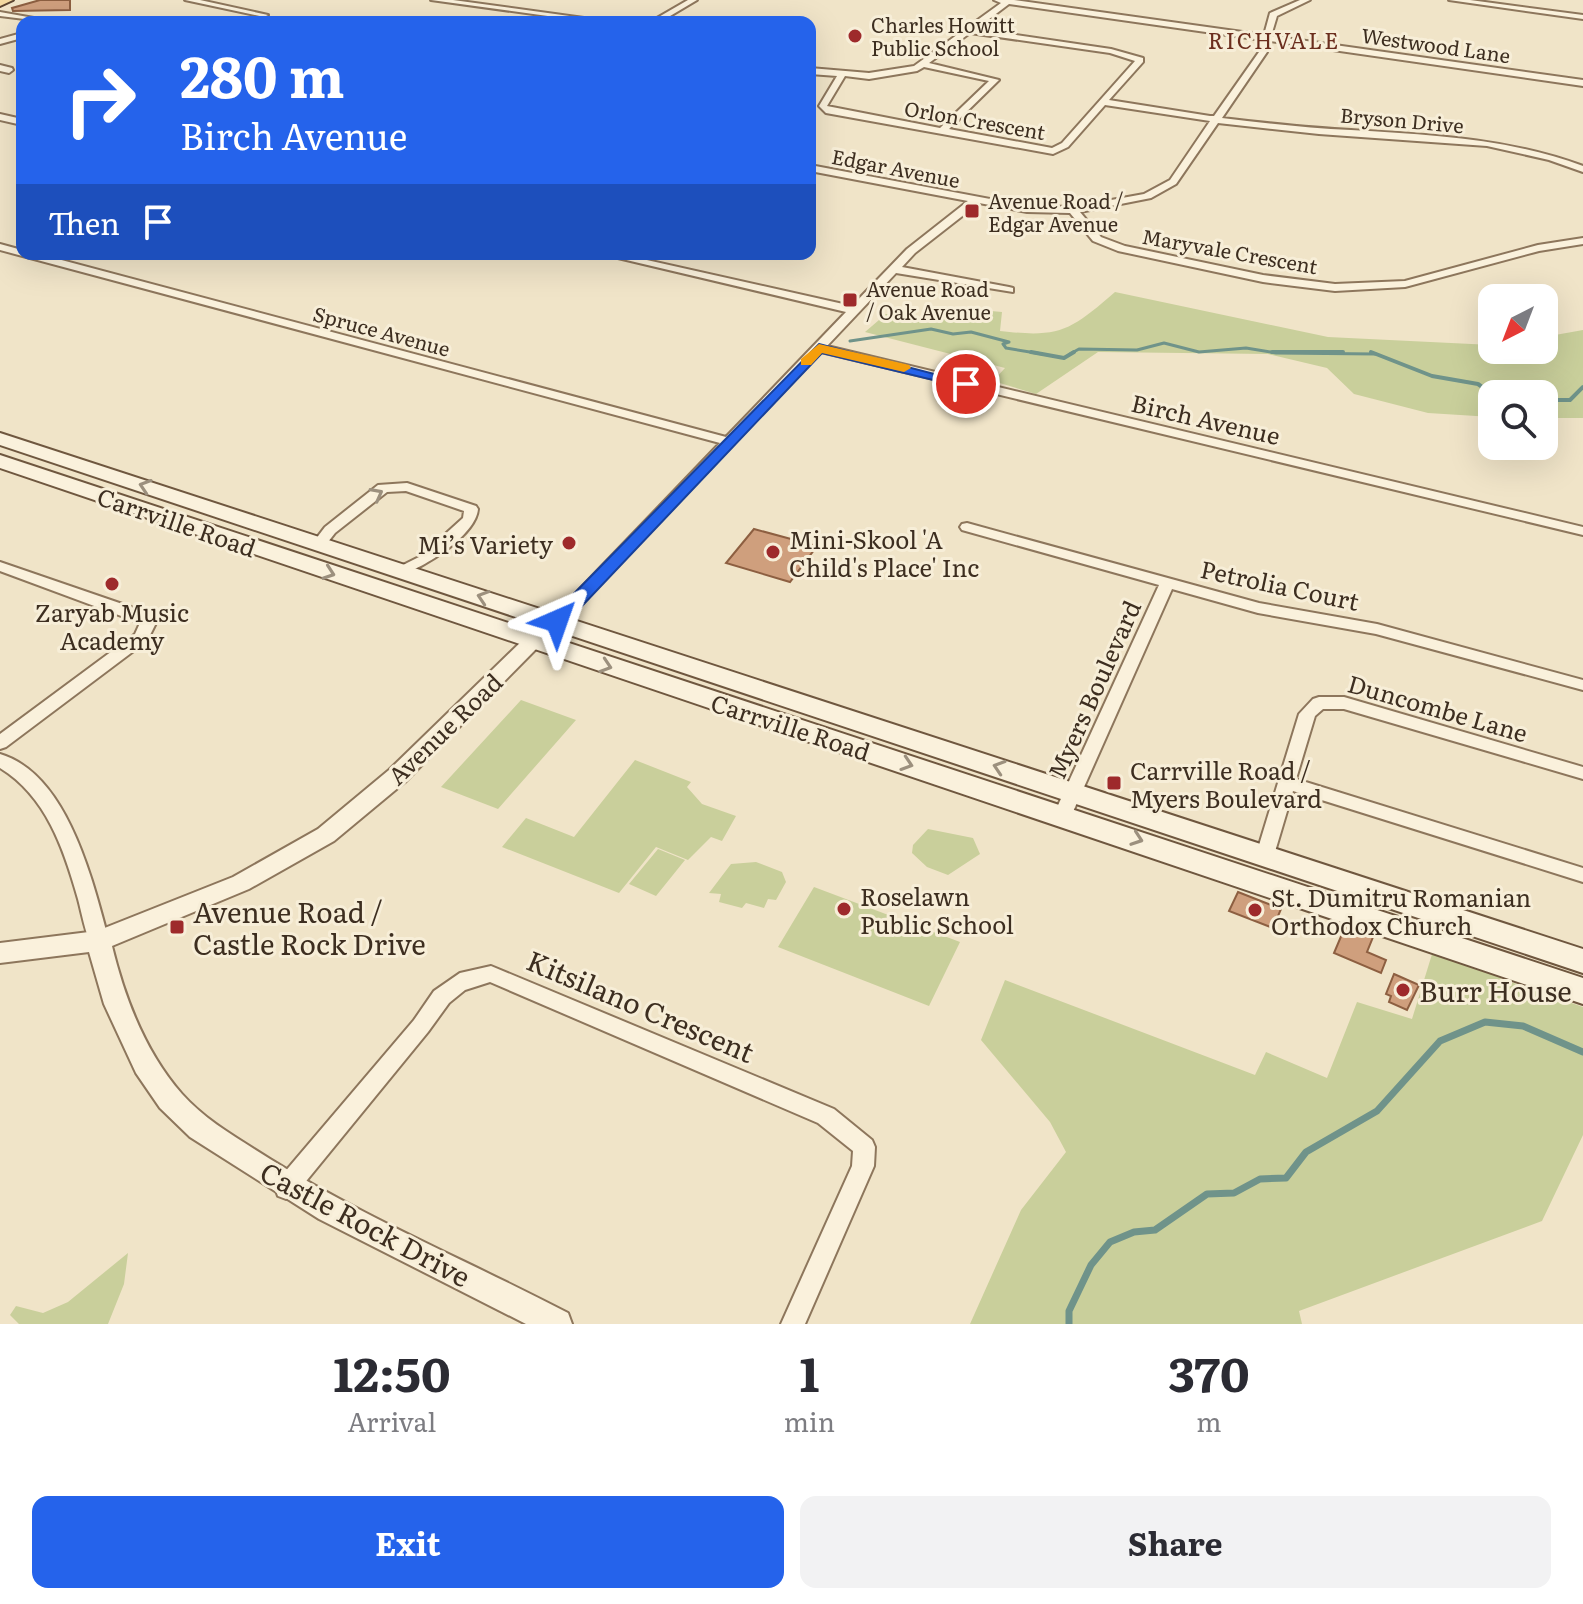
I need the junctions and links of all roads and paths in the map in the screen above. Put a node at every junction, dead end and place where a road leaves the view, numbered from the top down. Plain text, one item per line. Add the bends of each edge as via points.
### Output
1 (7, 0) edge
2 (189, 0) edge
3 (435, 0) edge
4 (693, 0) edge
5 (1306, 0) edge
6 (1453, 0) edge
7 (1003, 1) edge
8 (0, 2) edge
9 (264, 15) dead end
10 (562, 16) edge
11 (665, 16) edge
12 (1583, 17) edge
13 (969, 30) junction
14 (1265, 38) junction
15 (922, 64) junction
16 (816, 72) edge
17 (841, 76) junction
18 (1583, 83) edge
19 (1102, 102) junction
20 (1215, 121) junction
21 (941, 132) junction
22 (816, 169) edge
23 (1583, 169) edge
24 (976, 200) junction
25 (1073, 210) junction
26 (1583, 241) edge
27 (51, 260) edge
28 (633, 260) edge
29 (893, 269) junction
30 (1009, 290) dead end
31 (854, 310) junction
32 (819, 348) junction
33 (0, 439) edge
34 (727, 441) junction
35 (0, 461) edge
36 (200, 504) junction
37 (178, 521) junction
38 (967, 527) dead end
39 (1583, 531) edge
40 (319, 544) junction
41 (0, 566) edge
42 (400, 570) junction
43 (1167, 584) junction
44 (557, 621) junction
45 (532, 642) junction
46 (1583, 685) edge
47 (799, 716) junction
48 (0, 743) edge
49 (0, 760) edge
50 (1583, 773) edge
51 (1288, 783) junction
52 (1068, 802) junction
53 (1265, 855) junction
54 (1583, 875) edge
55 (1360, 901) junction
56 (99, 941) junction
57 (0, 953) edge
58 (1583, 961) edge
59 (1583, 991) edge
60 (286, 1188) junction
61 (557, 1324) edge
62 (793, 1324) edge

1 - 8 main road
2 - 9 street
3 - 10 street
4 - 11 street
5 - 14 street, Edgar Avenue via 1277,10
6 - 12 street
7 - 13 street
7 - 14 street, Westwood Lane
13 - 15 street
13 - 19 street, Orlon Crescent via 1137,57 1140,60
14 - 18 street, Westwood Lane
14 - 20 street, Edgar Avenue via 1263,52
15 - 17 street via 897,73
15 - 21 street via 995,80
16 - 17 street
17 - 21 street, Orlon Crescent via 823,106 826,110
19 - 20 street, Bryson Drive
19 - 21 street, Orlon Crescent via 1065,145 1053,151
20 - 23 street, Bryson Drive via 1488,145
20 - 25 street, Edgar Avenue via 1173,182 1147,196
22 - 24 street, Edgar Avenue
24 - 25 street, Edgar Avenue
24 - 29 street, Avenue Road
25 - 26 street, Maryvale Crescent via 1097,239 1122,249 1338,286 1404,284
27 - 34 street, Spruce Avenue
28 - 31 street
29 - 30 street
29 - 31 street, Avenue Road
31 - 32 street, Avenue Road
32 - 34 street, Avenue Road
32 - 39 street, Birch Avenue
36 -> 33 main road, Carrville Road
34 - 44 street, Avenue Road
35 - 37 main road, Carrville Road
36 - 37 main road
36 - 40 main road, Carrville Road
37 -> 45 main road, Carrville Road
38 - 43 street, Petrolia Court
40 - 42 main road, Carrville Road
40 -> 42 street via 383,488 407,487 471,509 470,519 426,559
41 - 48 street via 149,621 141,637
44 -> 42 main road, Carrville Road
43 - 46 street, Petrolia Court via 1271,611 1377,629
43 - 52 street, Myers Boulevard
44 - 45 street, Avenue Road
44 - 47 main road, Carrville Road
45 -> 47 main road, Carrville Road
45 - 56 street, Avenue Road via 397,776 326,835 241,883
47 - 52 main road, Carrville Road
49 - 56 street via 28,777 52,807
50 - 51 street, Duncombe Lane via 1331,701 1307,714
51 - 53 street, Duncombe Lane
51 - 54 street
52 - 53 main road, Carrville Road
52 -> 55 main road, Carrville Road
53 - 55 main road, Carrville Road
55 - 58 main road, Carrville Road
55 - 59 main road, Carrville Road
56 - 57 street, Avenue Road
56 - 60 street, Castle Rock Drive via 116,1006 171,1101 215,1140
60 - 61 street, Castle Rock Drive
60 - 62 street, Kitsilano Crescent via 421,1026 436,1000 469,976 491,974 826,1116 864,1147 863,1166

